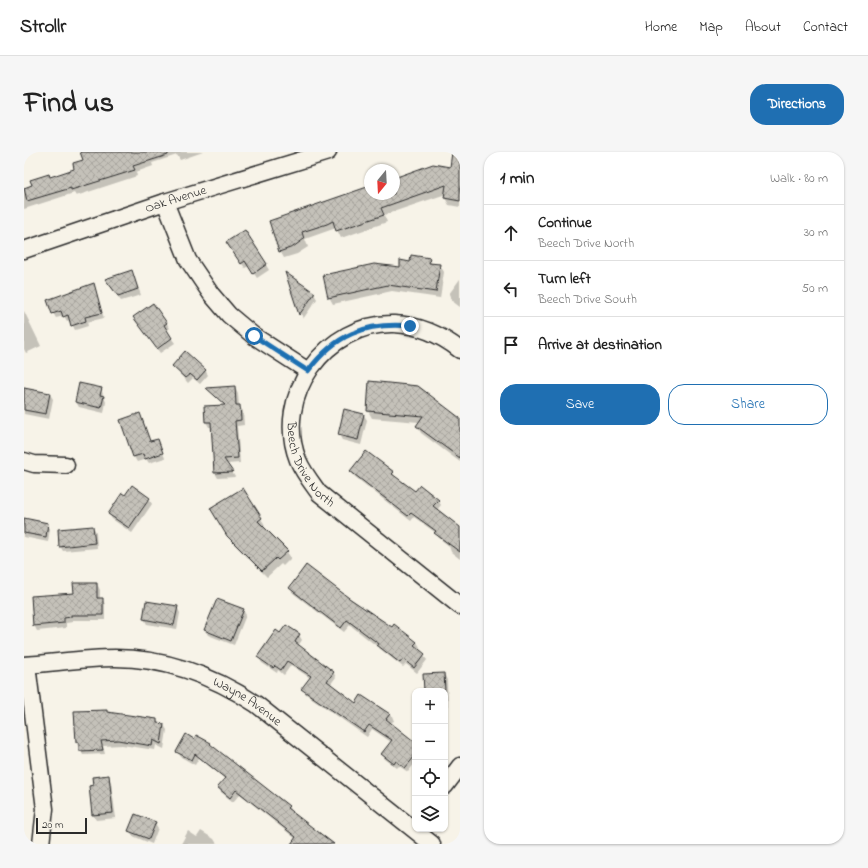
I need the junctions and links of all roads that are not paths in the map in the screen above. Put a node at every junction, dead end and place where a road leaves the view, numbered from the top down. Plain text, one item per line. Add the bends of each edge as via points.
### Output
1 (328, 152) edge
2 (165, 202) junction
3 (24, 250) edge
4 (460, 350) edge
5 (308, 371) junction
6 (24, 461) edge
7 (66, 465) dead end
8 (460, 606) edge
9 (26, 665) edge
10 (460, 766) edge
11 (448, 782) edge
12 (412, 826) edge
13 (418, 832) edge
14 (41, 844) edge
15 (432, 844) edge

1 - 2 street, Oak Avenue
2 - 3 street, Oak Avenue
2 - 5 street via 188,260 211,294 229,315 254,336
4 - 5 street, Beech Drive North via 428,330 392,324 373,326 352,333 333,344 319,356
5 - 8 street, Beech Drive North via 296,395 292,415 294,444 307,477 319,493
6 - 7 street via 34,464
9 - 12 street, Wayne Avenue via 115,658 163,664 205,676 256,704
9 - 14 street via 45,809
10 - 11 street
13 - 15 street, Wayne Avenue

